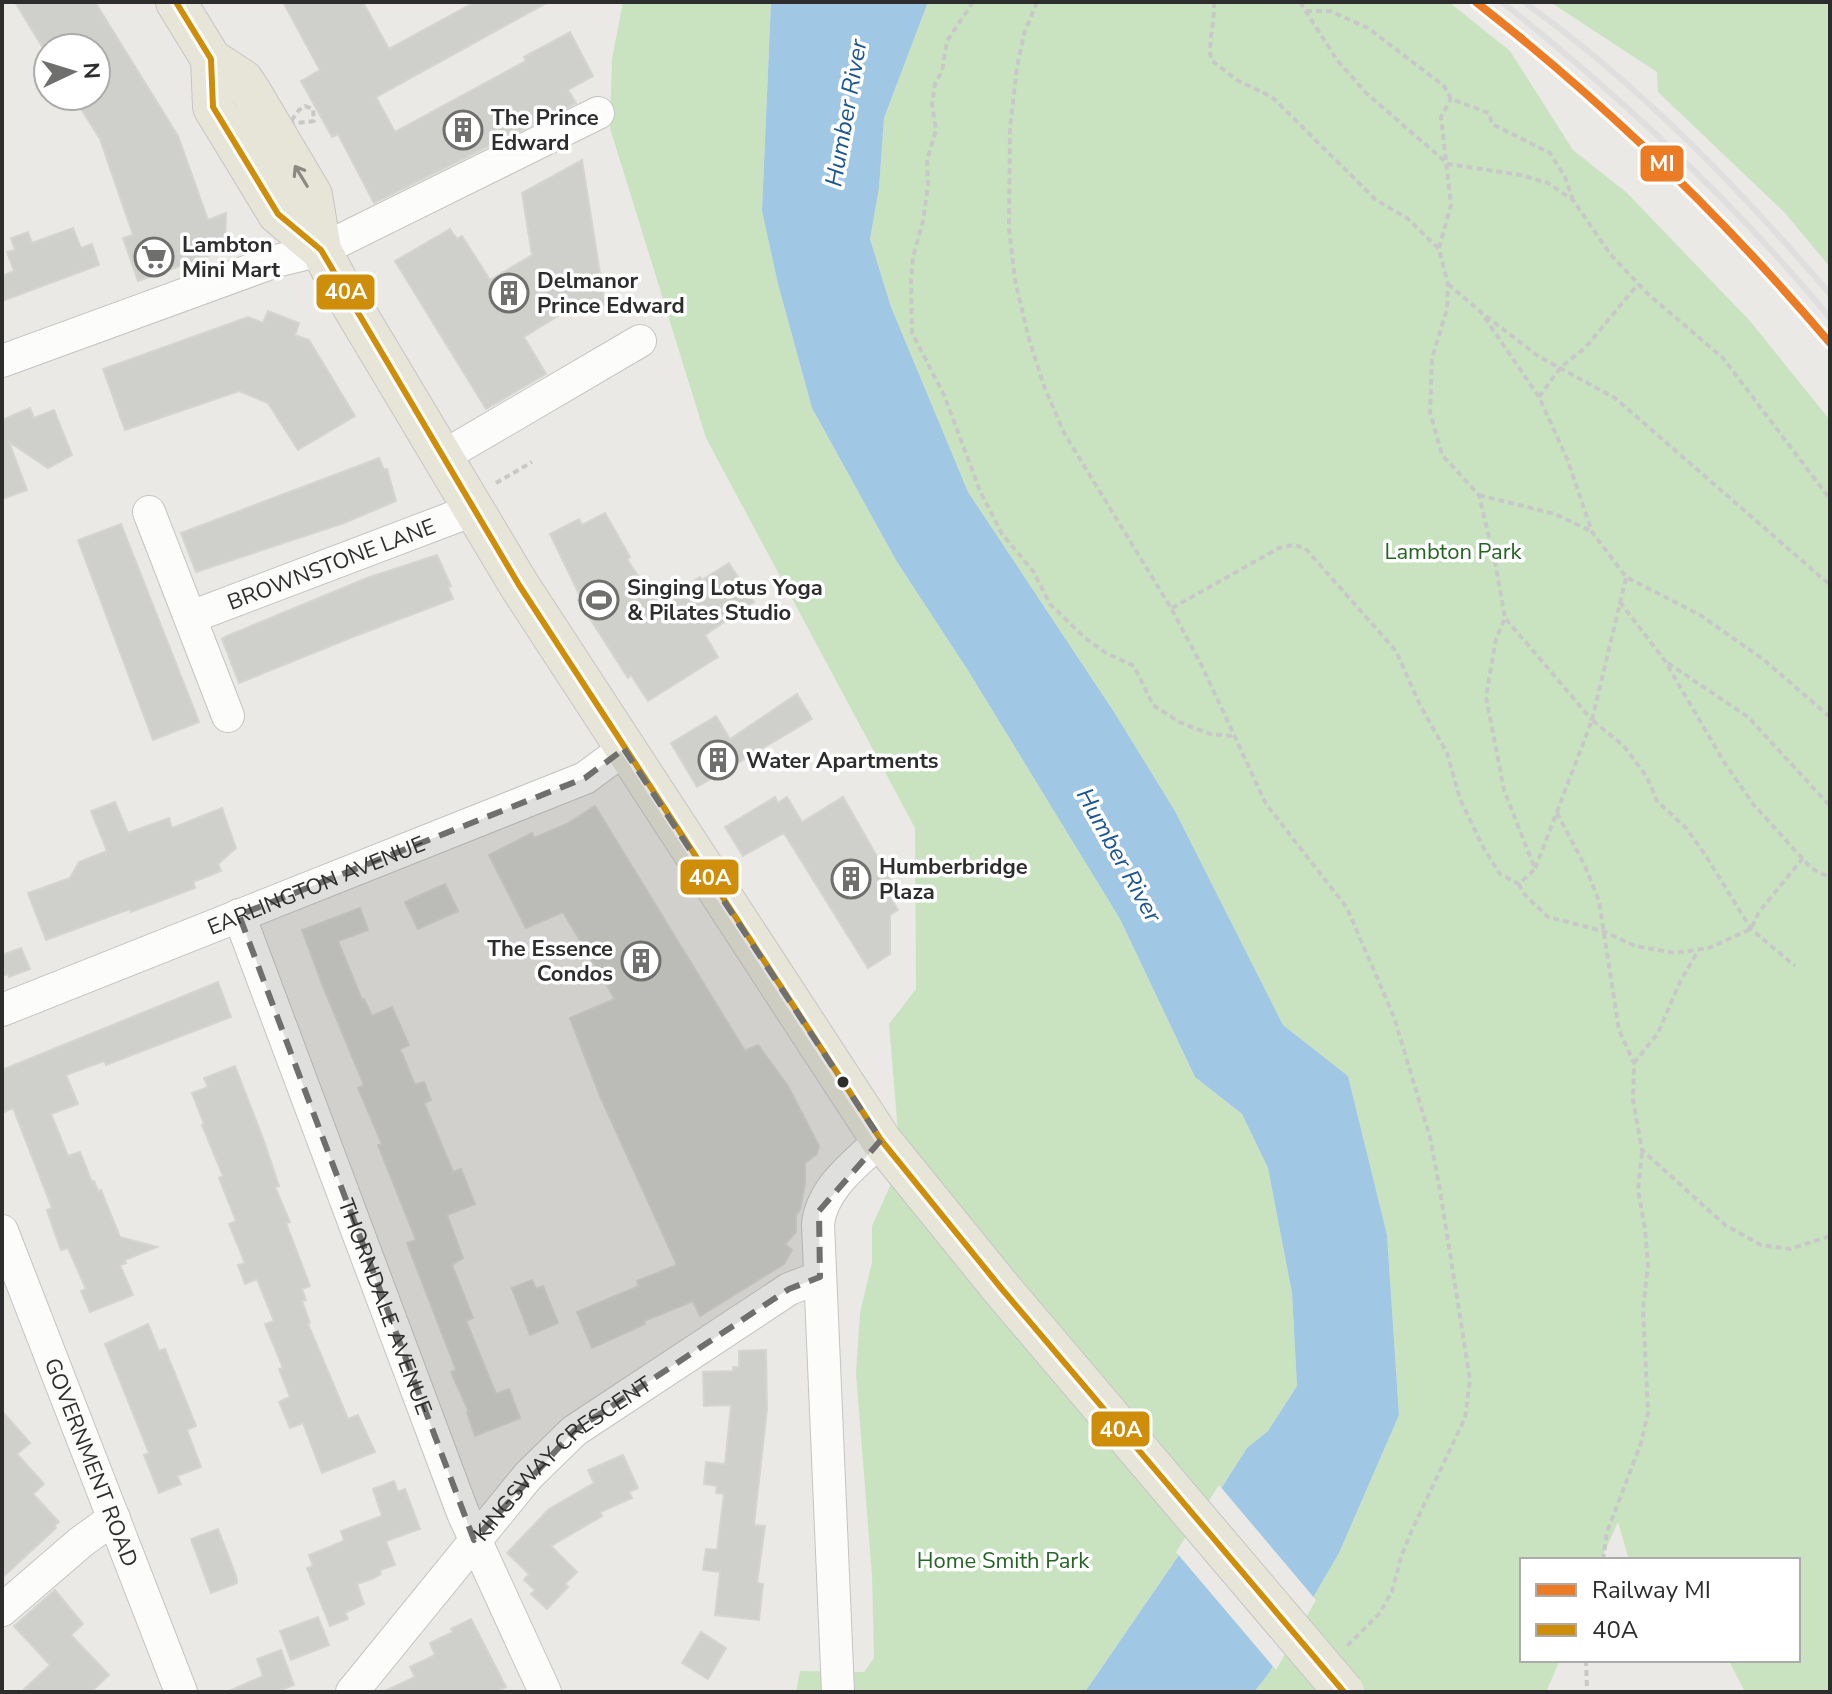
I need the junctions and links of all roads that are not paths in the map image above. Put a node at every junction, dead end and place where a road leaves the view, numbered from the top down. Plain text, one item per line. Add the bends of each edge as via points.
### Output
1 (176, 2) edge
2 (598, 113) dead end
3 (321, 250) junction
4 (640, 341) dead end
5 (2, 361) edge
6 (442, 457) junction
7 (470, 505) junction
8 (149, 512) dead end
9 (191, 617) junction
10 (228, 716) dead end
11 (624, 749) junction
12 (239, 915) junction
13 (2, 1010) edge
14 (881, 1140) junction
15 (2, 1233) edge
16 (820, 1277) junction
17 (114, 1518) junction
18 (474, 1540) junction
19 (2, 1610) edge
20 (181, 1692) edge
21 (352, 1692) edge
22 (545, 1692) edge
23 (838, 1692) edge
24 (1344, 1692) edge

1 - 3 main road via 211,59 213,107 278,214
2 - 3 street
3 - 5 street via 276,261
3 - 6 main road
4 - 6 street
6 - 7 main road
7 - 9 street, BROWNSTONE LANE
7 - 11 main road
8 - 9 street
9 - 10 street
11 - 12 street, EARLINGTON AVENUE via 585,778
11 - 14 main road
12 - 13 street, EARLINGTON AVENUE
12 - 18 street, THORNDALE AVENUE
14 - 16 street via 852,1166 819,1211
14 - 24 main road, bridge
15 - 17 street, GOVERNMENT ROAD
16 - 18 street, KINGSWAY CRESCENT via 789,1289 574,1431
16 - 23 street
17 - 19 street
17 - 20 street, GOVERNMENT ROAD
18 - 21 street, KINGSWAY CRESCENT
18 - 22 street, THORNDALE AVENUE

